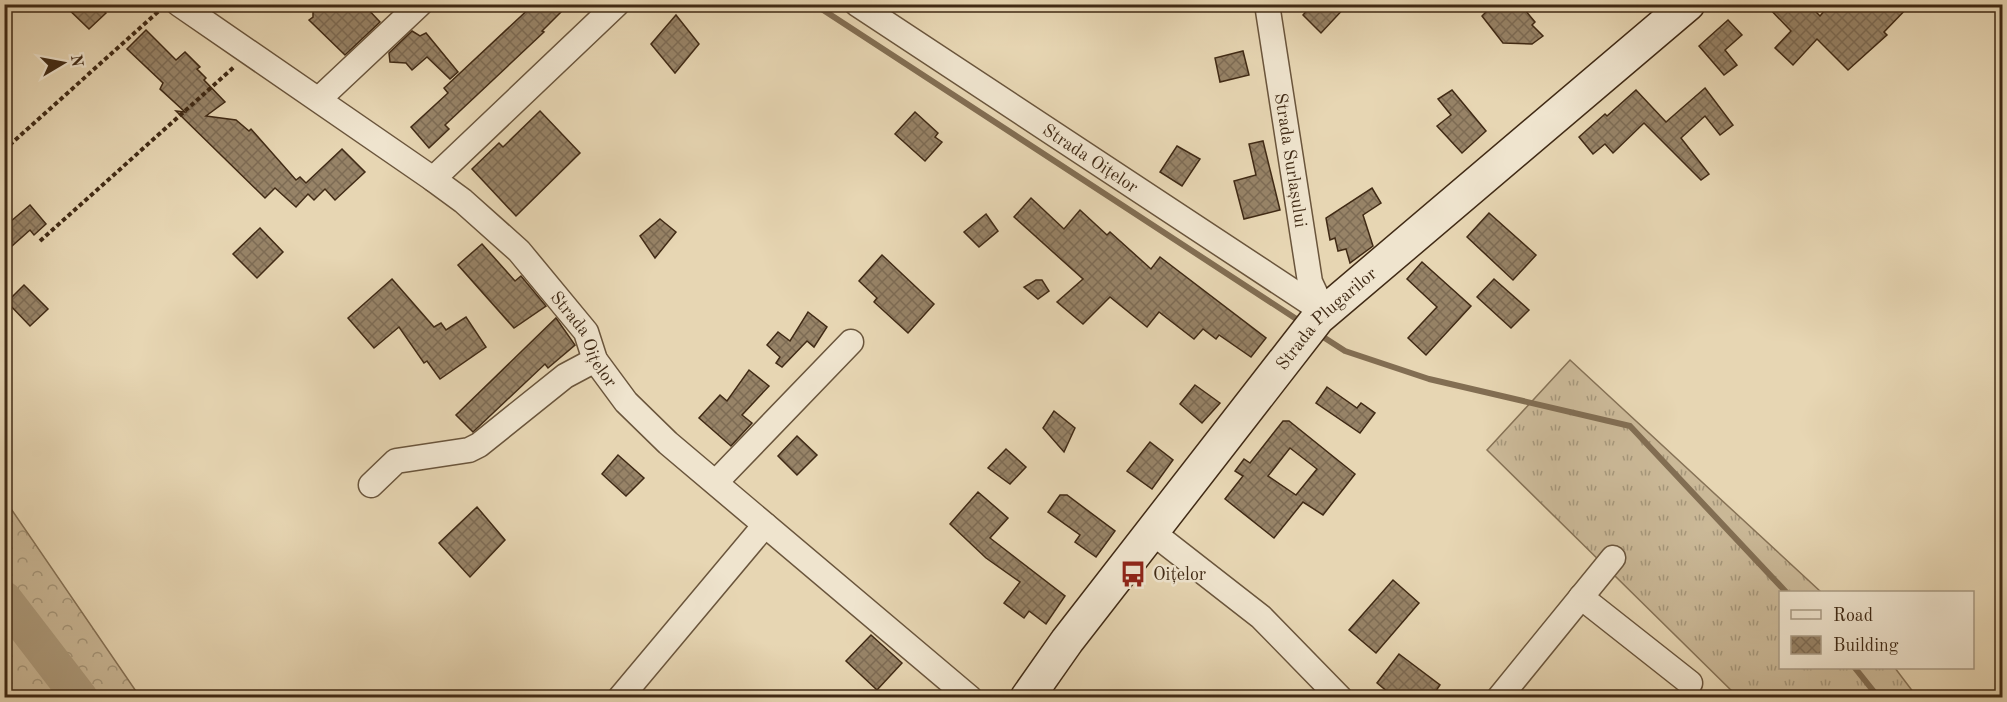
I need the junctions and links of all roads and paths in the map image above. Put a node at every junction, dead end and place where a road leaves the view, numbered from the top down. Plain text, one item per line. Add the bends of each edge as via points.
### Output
1 (166, 4) edge
2 (179, 4) edge
3 (420, 4) edge
4 (617, 4) edge
5 (858, 4) edge
6 (1267, 4) edge
7 (1688, 4) edge
8 (250, 52) junction
9 (319, 99) junction
10 (4, 150) edge
11 (433, 179) junction
12 (40, 241) dead end
13 (1321, 315) junction
14 (851, 342) dead end
15 (596, 360) junction
16 (716, 482) junction
17 (371, 485) dead end
18 (765, 525) junction
19 (1152, 532) junction
20 (1613, 558) dead end
21 (1581, 597) junction
22 (1690, 683) dead end
23 (1030, 696) edge
24 (620, 698) edge
25 (970, 698) edge
26 (1340, 698) edge
27 (1499, 698) edge

1 - 10 path
2 - 8 street, Strada Oițelor
3 - 9 street
4 - 11 street
5 - 13 street, Strada Oițelor
6 - 13 street, Strada Surlașului via 1310,282
7 - 13 street, Strada Plugarilor
8 - 9 street, Strada Oițelor
8 - 12 path
9 - 11 street, Strada Oițelor
11 - 15 street, Strada Oițelor via 464,201 519,251 586,332
13 - 19 street, Strada Plugarilor
14 - 16 street
15 - 16 street, Strada Oițelor via 626,402
15 - 17 street via 565,375 479,445 469,450 396,461
16 - 18 street, Strada Oițelor
18 - 24 street
18 - 25 street, Strada Oițelor
19 - 23 street, Strada Plugarilor via 1066,641
19 - 26 street via 1261,617
20 - 21 street
21 - 22 street
21 - 27 street

